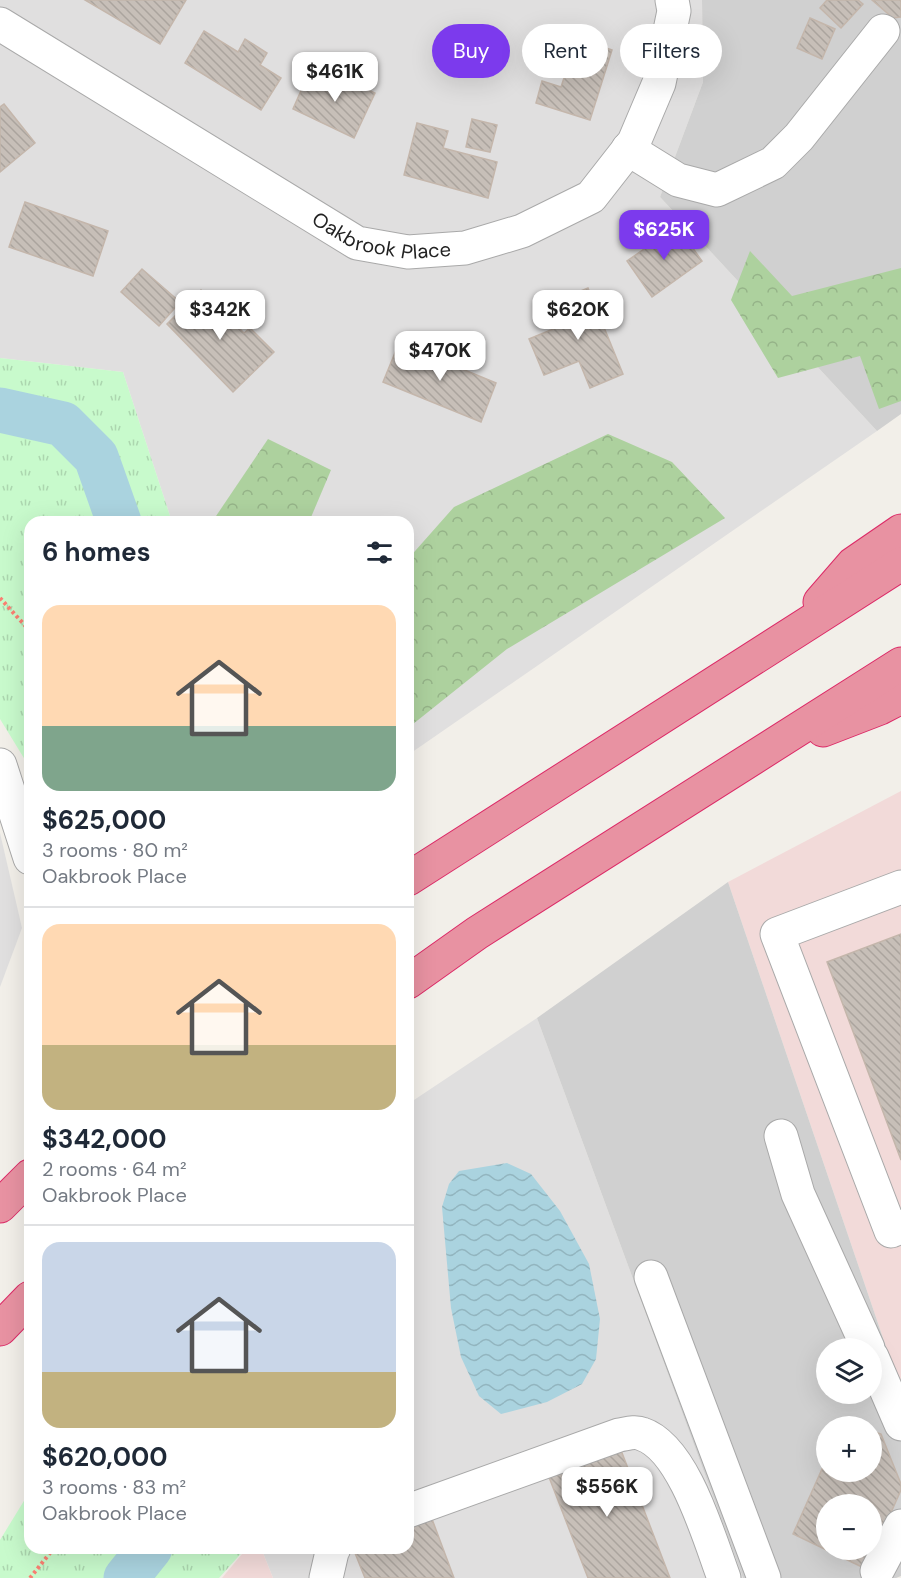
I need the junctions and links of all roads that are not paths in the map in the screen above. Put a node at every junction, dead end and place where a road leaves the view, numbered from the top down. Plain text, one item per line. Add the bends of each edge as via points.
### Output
1 (672, 0) edge
2 (0, 24) edge
3 (883, 31) dead end
4 (628, 149) junction
5 (901, 531) edge
6 (901, 564) edge
7 (788, 636) junction
8 (901, 664) edge
9 (901, 697) edge
10 (757, 756) junction
11 (0, 765) edge
12 (24, 839) edge
13 (414, 875) edge
14 (901, 887) edge
15 (414, 978) edge
16 (781, 1136) dead end
17 (24, 1182) edge
18 (0, 1206) edge
19 (901, 1227) edge
20 (651, 1277) dead end
21 (24, 1304) edge
22 (0, 1329) edge
23 (863, 1338) edge
24 (882, 1381) edge
25 (901, 1424) edge
26 (414, 1509) edge
27 (901, 1526) edge
28 (332, 1554) edge
29 (879, 1570) edge
30 (326, 1578) edge
31 (724, 1578) edge
32 (764, 1578) edge

1 - 4 street, Oakbrook Place via 674,11 659,83
2 - 4 street, Oakbrook Place via 357,243 408,252 465,248 522,231 591,197
3 - 4 street via 773,164 717,190 678,180
5 - 7 highway via 853,564
6 - 7 highway
7 - 13 highway
8 - 10 highway
9 - 10 highway
10 - 15 highway via 477,933
11 - 12 street
14 - 19 street via 777,934 891,1231
16 - 23 street via 798,1194
17 - 18 highway
20 - 32 street
21 - 22 highway
24 - 25 street
26 - 31 street via 619,1434 639,1432 657,1441 686,1479
27 - 29 street
28 - 30 street

